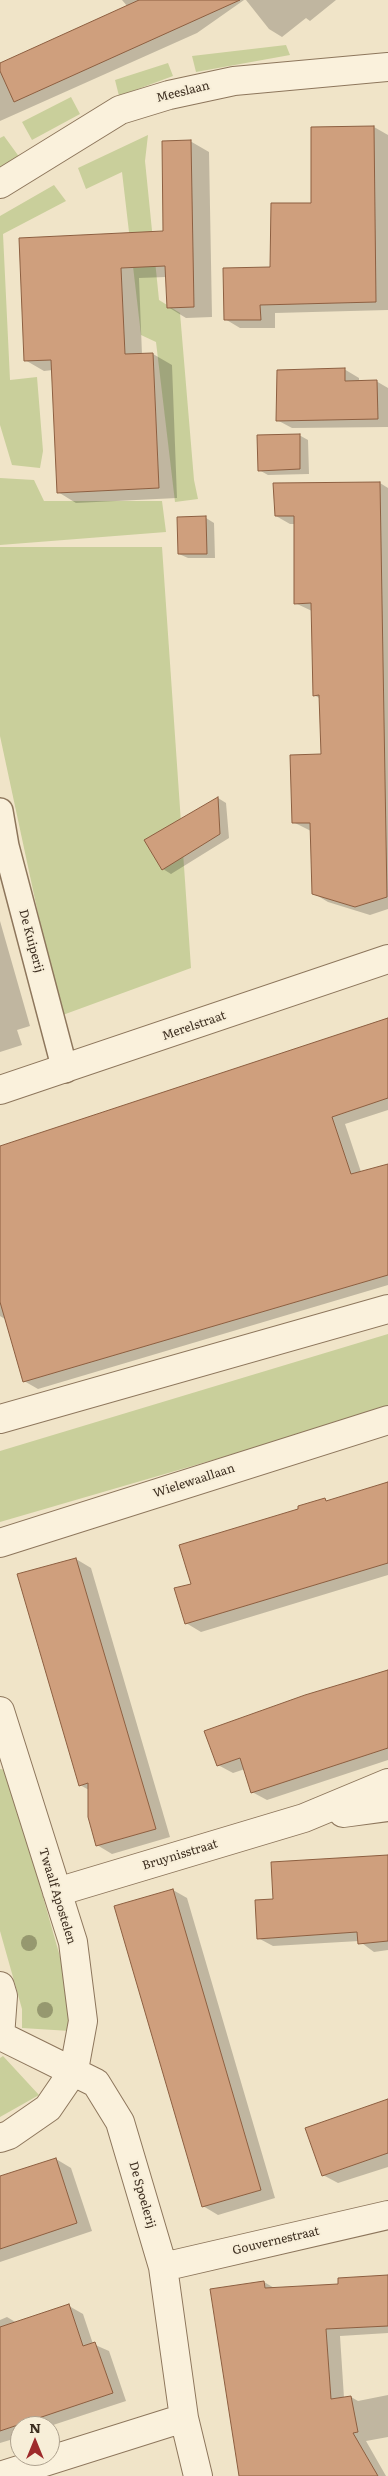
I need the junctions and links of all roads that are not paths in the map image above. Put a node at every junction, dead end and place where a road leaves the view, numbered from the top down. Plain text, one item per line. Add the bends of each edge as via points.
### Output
1 (388, 67) edge
2 (0, 184) edge
3 (0, 811) edge
4 (388, 959) edge
5 (65, 1070) junction
6 (0, 1090) edge
7 (388, 1309) edge
8 (0, 1419) edge
9 (388, 1420) edge
10 (0, 1543) edge
11 (0, 1711) edge
12 (4, 1744) edge
13 (388, 1783) edge
14 (388, 1807) edge
15 (304, 1818) junction
16 (57, 1892) junction
17 (0, 1986) edge
18 (0, 2037) edge
19 (74, 2070) junction
20 (0, 2138) edge
21 (388, 2215) edge
22 (163, 2267) junction
23 (184, 2418) junction
24 (0, 2476) edge
25 (198, 2476) edge

1 - 2 street, Meeslaan via 234,81 169,95 120,110
3 - 5 street, De Kuiperij via 6,846
4 - 5 street, Merelstraat
5 - 6 street, Merelstraat
7 - 8 street
9 - 10 street, Wielewaallaan
11 - 12 street, Twaalf Apostelen
12 - 16 street, Twaalf Apostelen
13 - 15 street, Bruynisstraat
14 - 15 street, Bruynisstraat
15 - 16 street, Bruynisstraat
16 - 19 street, Twaalf Apostelen via 72,1942 83,2021
17 - 18 street via 3,1996
18 - 19 street, De Spoelerij
19 - 20 street, Twaalf Apostelen via 48,2108
19 - 22 street, De Spoelerij via 96,2083 120,2122
21 - 22 street, Gouvernestraat
22 - 23 street, De Spoelerij
23 - 24 street
23 - 25 street, De Spoelerij

